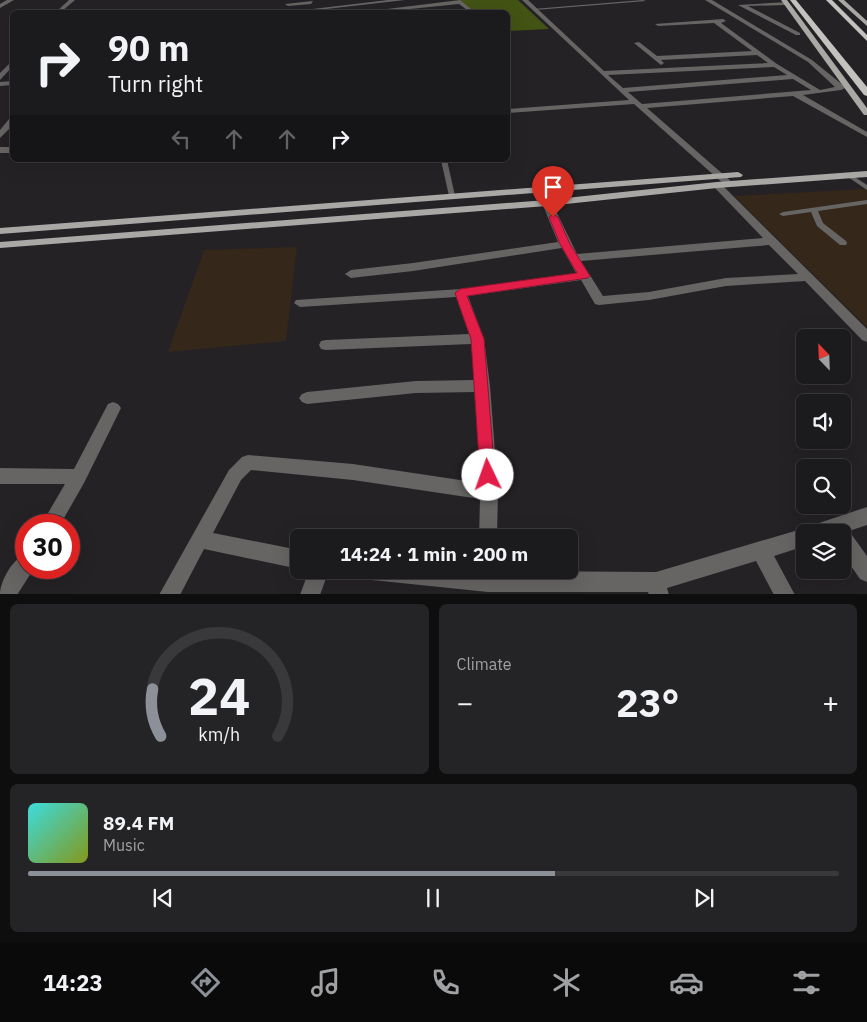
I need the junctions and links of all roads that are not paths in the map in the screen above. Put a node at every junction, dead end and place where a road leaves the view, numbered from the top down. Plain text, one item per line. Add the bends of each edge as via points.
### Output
1 (11, 0) edge
2 (72, 0) edge
3 (282, 0) edge
4 (402, 0) edge
5 (524, 0) edge
6 (708, 0) edge
7 (829, 0) edge
8 (841, 0) edge
9 (320, 1) edge
10 (458, 1) edge
11 (787, 1) edge
12 (359, 2) edge
13 (644, 2) dead end
14 (288, 4) junction
15 (0, 6) edge
16 (466, 7) junction
17 (535, 9) junction
18 (60, 10) edge
19 (297, 10) edge
20 (312, 10) edge
21 (387, 10) dead end
22 (428, 10) edge
23 (470, 10) edge
24 (741, 20) junction
25 (715, 21) junction
26 (658, 24) dead end
27 (867, 24) edge
28 (809, 33) junction
29 (798, 34) junction
30 (768, 35) junction
31 (867, 39) edge
32 (637, 43) dead end
33 (758, 52) junction
34 (655, 58) junction
35 (775, 64) junction
36 (10, 66) edge
37 (671, 71) junction
38 (602, 73) junction
39 (794, 77) junction
40 (0, 78) edge
41 (622, 90) junction
42 (819, 92) junction
43 (867, 93) edge
44 (795, 94) junction
45 (637, 104) junction
46 (510, 111) edge
47 (867, 113) edge
48 (10, 123) edge
49 (0, 135) edge
50 (866, 135) edge
51 (444, 162) edge
52 (867, 167) edge
53 (867, 174) edge
54 (850, 176) junction
55 (719, 180) junction
56 (867, 188) edge
57 (452, 196) junction
58 (867, 202) edge
59 (547, 203) junction
60 (814, 210) junction
61 (783, 214) dead end
62 (0, 231) edge
63 (772, 242) junction
64 (843, 243) dead end
65 (565, 244) junction
66 (0, 245) edge
67 (574, 258) junction
68 (352, 274) dead end
69 (584, 276) junction
70 (809, 277) junction
71 (460, 293) junction
72 (300, 303) dead end
73 (867, 337) edge
74 (477, 339) junction
75 (326, 346) dead end
76 (483, 386) junction
77 (307, 398) dead end
78 (113, 408) dead end
79 (0, 476) edge
80 (78, 478) junction
81 (489, 492) junction
82 (57, 514) edge
83 (867, 516) edge
84 (851, 524) edge
85 (488, 529) edge
86 (199, 539) junction
87 (796, 540) edge
88 (761, 551) junction
89 (851, 552) edge
90 (290, 558) edge
91 (867, 572) edge
92 (15, 579) edge
93 (316, 579) edge
94 (530, 579) edge
95 (658, 588) edge
96 (5, 594) edge
97 (169, 594) edge
98 (310, 594) edge
99 (785, 594) edge

1 - 15 street
2 - 18 street
3 - 14 street
4 - 12 street
5 - 17 street
6 - 24 street
7 - 31 highway
8 - 27 main road
9 - 14 street
10 - 16 street
10 - 21 street
11 - 28 main road
11 - 29 street via 741,5
11 - 43 highway
12 - 20 street
13 - 17 lane
14 - 19 street
16 - 22 street
16 - 23 street
17 - 38 street
24 - 25 street
24 - 30 street
25 - 26 street
25 - 33 street
28 - 29 street
28 - 47 main road
29 - 30 street
30 - 42 street via 810,62 841,88
32 - 34 street
33 - 34 street
33 - 35 street
34 - 37 street
35 - 37 street
35 - 39 street
36 - 40 street
37 - 38 street
38 - 41 street
39 - 41 street
39 - 42 street
41 - 45 street
42 - 44 street
44 - 45 street
44 - 50 street
45 - 46 street
45 - 55 street
48 - 49 street
51 - 57 lane
52 - 55 main road
53 - 54 main road
54 - 55 main road via 730,184
54 - 56 lane
55 - 57 main road
55 - 59 main road
55 - 63 street
57 - 62 main road
58 - 60 lane
59 - 65 street
59 - 66 main road
60 - 61 lane
60 - 64 lane via 820,224
63 - 67 street
63 - 70 street
65 - 67 street
65 - 68 street
67 - 69 street
69 - 70 street via 599,301 726,282
69 - 71 street
70 - 73 street
71 - 72 street
71 - 74 street
74 - 75 street
74 - 76 street
76 - 77 street via 416,387
76 - 81 street
78 - 80 street
79 - 80 street
80 - 82 street
81 - 85 street
81 - 86 street via 353,472 248,462 235,475
83 - 84 street
86 - 90 street
86 - 97 street
87 - 88 street
88 - 95 street
88 - 99 street
89 - 91 street
92 - 96 street
93 - 98 street
94 - 95 street

